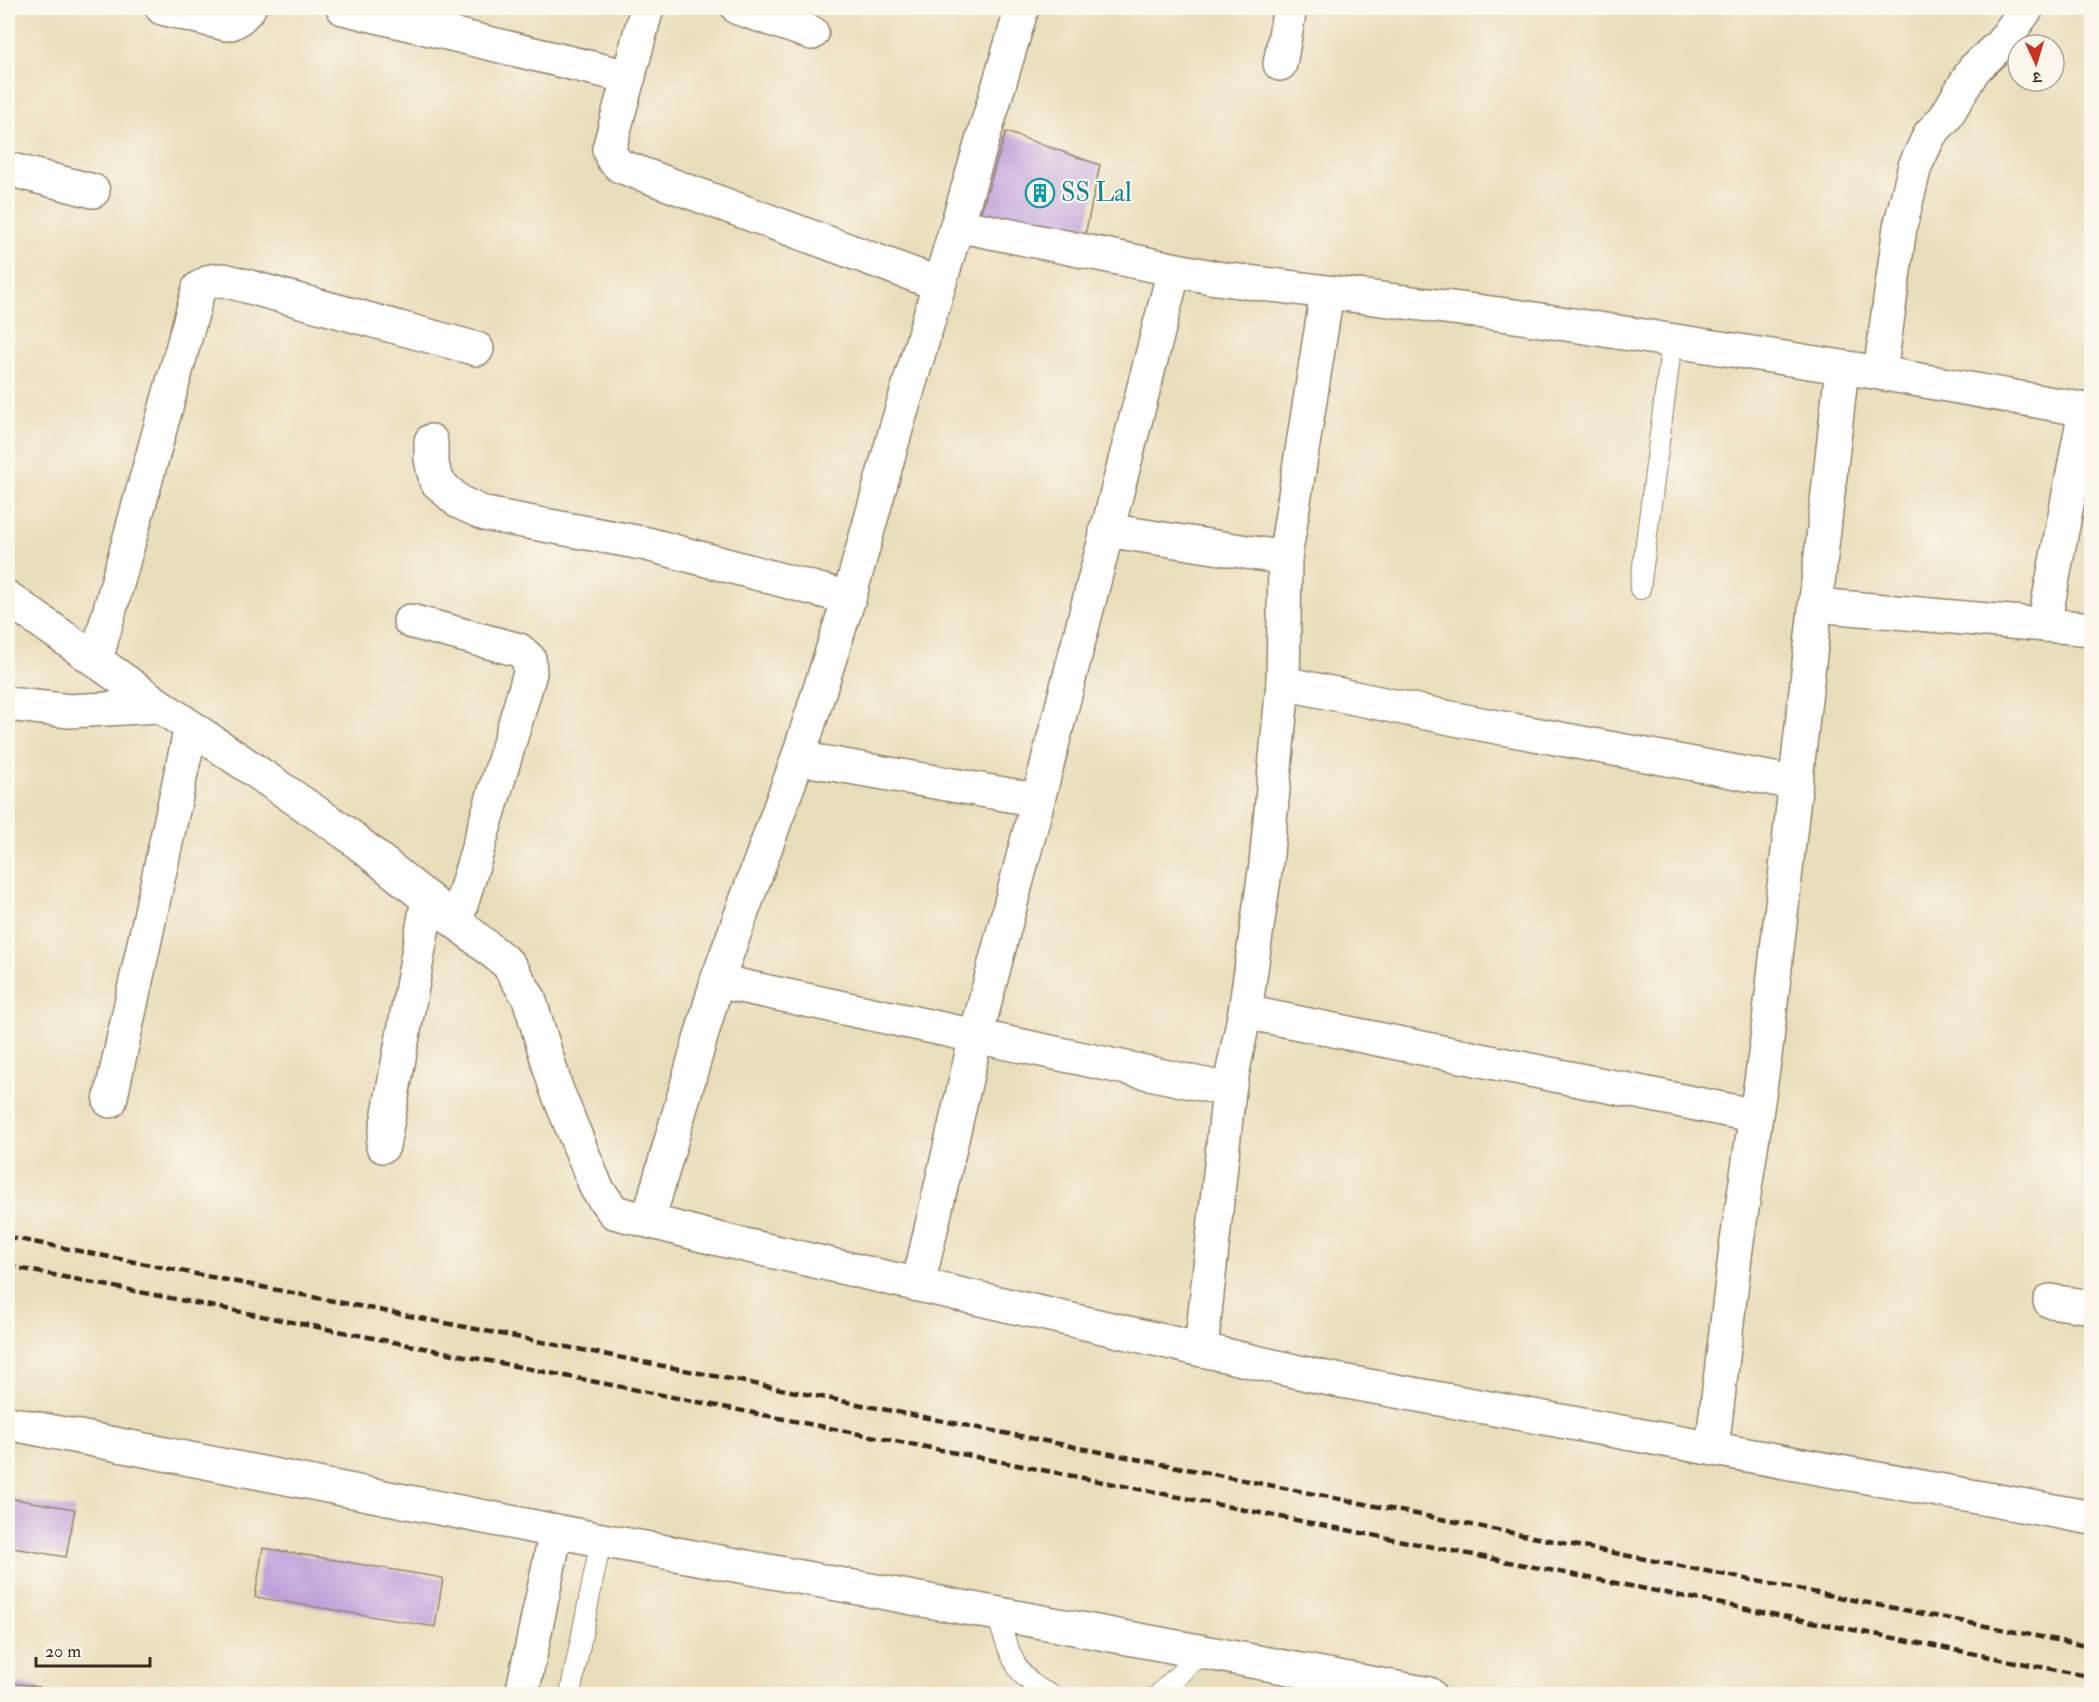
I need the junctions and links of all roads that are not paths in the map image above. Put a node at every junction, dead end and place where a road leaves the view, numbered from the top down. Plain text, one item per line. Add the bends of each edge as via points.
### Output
1 (162, 8) edge
2 (249, 8) edge
3 (343, 8) edge
4 (647, 8) edge
5 (738, 8) edge
6 (1022, 8) edge
7 (1290, 8) edge
8 (2027, 8) edge
9 (812, 33) dead end
10 (1280, 64) dead end
11 (629, 77) junction
12 (8, 169) edge
13 (93, 191) dead end
14 (957, 225) junction
15 (1174, 270) junction
16 (939, 284) junction
17 (1327, 293) junction
18 (1672, 341) junction
19 (477, 349) dead end
20 (1842, 368) junction
21 (1880, 373) junction
22 (2088, 410) edge
23 (431, 441) dead end
24 (1106, 530) junction
25 (1285, 558) junction
26 (1640, 589) dead end
27 (8, 598) edge
28 (849, 598) junction
29 (1815, 605) junction
30 (410, 621) dead end
31 (2044, 625) junction
32 (2091, 629) edge
33 (96, 660) junction
34 (1283, 683) junction
35 (8, 704) edge
36 (160, 706) junction
37 (191, 727) junction
38 (798, 758) junction
39 (1795, 783) junction
40 (1038, 800) junction
41 (428, 899) junction
42 (456, 921) junction
43 (717, 981) junction
44 (1245, 1012) junction
45 (976, 1035) junction
46 (1229, 1090) junction
47 (110, 1101) dead end
48 (1756, 1116) junction
49 (383, 1146) dead end
50 (648, 1221) junction
51 (918, 1285) junction
52 (2050, 1301) dead end
53 (2091, 1307) edge
54 (1201, 1350) junction
55 (8, 1423) edge
56 (1712, 1448) junction
57 (2091, 1518) edge
58 (556, 1531) junction
59 (601, 1540) junction
60 (996, 1613) junction
61 (1202, 1652) junction
62 (522, 1695) edge
63 (570, 1695) edge
64 (1050, 1695) edge
65 (1159, 1695) edge
66 (1429, 1695) edge

1 - 2 street via 232,24
3 - 11 street
4 - 11 street
5 - 9 street
6 - 14 street
7 - 10 street
8 - 21 street via 2001,44 1974,69 1945,118 1930,134 1915,166 1900,227
11 - 16 street via 609,149 620,166
12 - 13 street
14 - 15 street
14 - 16 street
15 - 17 street
15 - 24 street
16 - 28 street
17 - 18 street via 1515,316
17 - 25 street
18 - 20 street
18 - 26 lane
19 - 33 street via 224,280 211,281 199,288
20 - 21 street
20 - 29 street
21 - 22 street
22 - 31 street
23 - 28 street via 436,481 459,502 485,514 647,544
24 - 25 street
24 - 40 street
25 - 34 street
27 - 33 street
28 - 38 street
29 - 31 street
29 - 39 street
30 - 42 street via 519,650 529,659 530,673
31 - 32 street
33 - 36 street
34 - 39 street
34 - 44 street via 1266,864
35 - 36 street via 70,711
36 - 37 street
37 - 41 street via 346,833
37 - 47 street
38 - 40 street
38 - 43 street
39 - 48 street
40 - 45 street
41 - 42 street
41 - 49 street
42 - 50 street via 508,964 529,998 556,1088 597,1189 614,1212
43 - 45 street
43 - 50 street
44 - 46 street
44 - 48 street
45 - 46 street
45 - 51 street
46 - 54 street
48 - 56 street
50 - 51 street
51 - 54 street
52 - 53 street
54 - 56 street via 1325,1378
55 - 58 street
56 - 57 street
58 - 59 street
58 - 62 street
59 - 60 street
59 - 63 lane
60 - 61 street
60 - 64 lane via 1019,1670 1034,1688
61 - 65 lane
61 - 66 street

